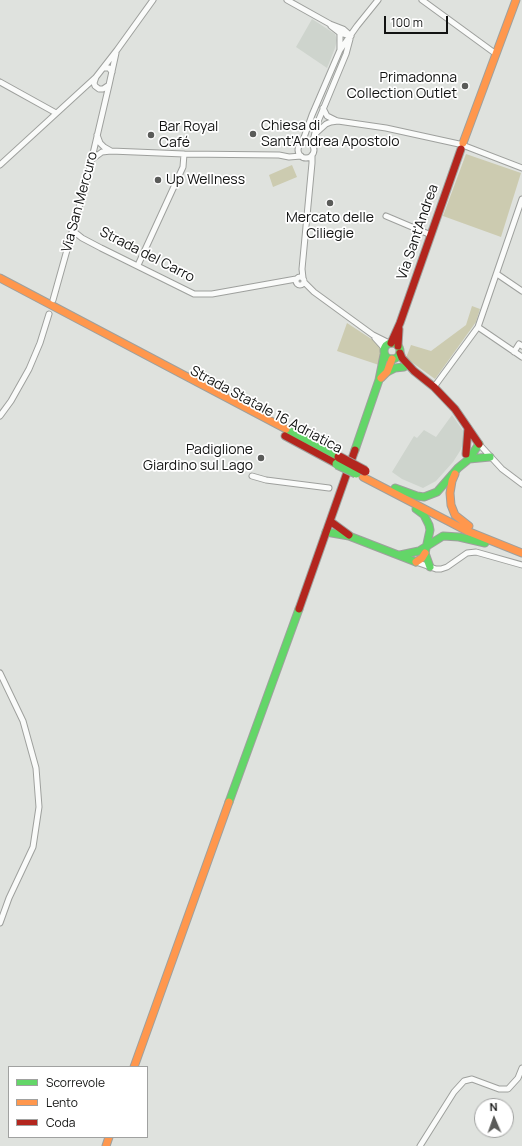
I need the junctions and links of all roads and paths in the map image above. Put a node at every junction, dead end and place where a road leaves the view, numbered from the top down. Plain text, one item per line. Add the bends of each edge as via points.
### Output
1 (153, 0) edge
2 (286, 0) edge
3 (378, 0) edge
4 (422, 0) edge
5 (516, 0) edge
6 (357, 26) junction
7 (341, 31) junction
8 (351, 36) junction
9 (117, 50) junction
10 (340, 50) junction
11 (496, 54) junction
12 (103, 68) junction
13 (112, 72) junction
14 (96, 77) junction
15 (0, 82) edge
16 (109, 85) junction
17 (97, 87) junction
18 (80, 90) junction
19 (104, 103) junction
20 (323, 108) junction
21 (56, 113) junction
22 (338, 122) junction
23 (315, 134) junction
24 (97, 135) junction
25 (302, 143) junction
26 (312, 145) junction
27 (462, 145) junction
28 (94, 147) junction
29 (298, 149) junction
30 (103, 150) junction
31 (184, 154) junction
32 (278, 155) junction
33 (312, 156) junction
34 (302, 157) junction
35 (91, 160) junction
36 (0, 165) edge
37 (522, 168) edge
38 (311, 172) junction
39 (522, 198) edge
40 (386, 216) dead end
41 (72, 230) junction
42 (431, 235) junction
43 (138, 265) junction
44 (497, 274) junction
45 (0, 278) edge
46 (300, 281) junction
47 (0, 283) edge
48 (522, 291) edge
49 (53, 300) dead end
50 (49, 314) dead end
51 (478, 327) junction
52 (373, 335) junction
53 (380, 338) junction
54 (522, 346) edge
55 (392, 349) junction
56 (514, 352) junction
57 (522, 358) edge
58 (404, 367) junction
59 (414, 371) junction
60 (387, 372) junction
61 (379, 380) junction
62 (434, 387) junction
63 (0, 416) edge
64 (468, 428) junction
65 (479, 444) junction
66 (467, 456) junction
67 (490, 457) junction
68 (338, 461) junction
69 (458, 468) junction
70 (252, 476) dead end
71 (522, 484) edge
72 (329, 488) dead end
73 (393, 490) junction
74 (330, 521) junction
75 (469, 526) junction
76 (326, 532) junction
77 (349, 536) junction
78 (522, 547) edge
79 (508, 548) junction
80 (423, 550) junction
81 (522, 553) edge
82 (400, 555) junction
83 (416, 562) junction
84 (522, 565) edge
85 (430, 567) junction
86 (0, 673) edge
87 (0, 923) edge
88 (134, 1066) edge
89 (522, 1068) edge
90 (420, 1146) edge

1 - 9 street
2 - 7 street
3 - 6 street
4 - 11 street
5 - 11 main road, Via Sant'Andrea
6 - 7 street
6 - 8 street
7 - 8 street
7 - 10 street
8 - 10 street
8 - 20 street
9 - 12 street
9 - 13 street
10 - 25 street
11 - 27 main road, Via Sant'Andrea
12 - 13 street via 109,68
12 - 14 street
13 - 16 street
14 - 17 street via 94,83
14 - 18 street
15 - 21 street
16 - 17 street via 103,89
16 - 19 street, Via San Mercuro
17 - 18 street via 88,86
17 - 19 street via 103,95
18 - 21 street
19 - 24 street, Via San Mercuro
20 - 22 street via 327,116
20 - 23 street
21 - 36 street
22 - 23 street via 326,124
22 - 27 street via 386,128
23 - 26 street
24 - 28 street, Via San Mercuro
24 - 30 street
25 - 26 street
25 - 29 street
26 - 33 street
27 - 37 street
27 - 42 main road, Via Sant'Andrea
28 - 30 street
28 - 35 street, Via San Mercuro
29 - 32 street
29 - 34 street
30 - 31 street
30 - 35 street
31 - 32 street
31 - 43 street via 183,167
32 - 34 street
33 - 34 street
33 - 38 street
34 - 38 street via 309,164
35 - 41 street, Via San Mercuro
38 - 46 street
39 - 44 street
40 - 42 street
41 - 43 street, Strada del Carro via 82,238
41 - 49 street, Via San Mercuro
42 - 55 main road, Via Sant'Andrea
43 - 46 street, Strada del Carro via 194,294 212,294 283,281
44 - 48 street
44 - 51 street
45 - 68 main road, Strada Statale 16 Adriatica
46 - 52 street
47 - 68 main road, Strada Statale 16 Adriatica via 118,348
50 - 63 street via 29,369
51 - 56 street
51 - 62 street
52 - 53 street
52 - 55 street
53 - 55 street
53 - 55 street via 390,337
54 - 56 street via 519,344
55 - 58 main road
55 - 59 main road
55 - 60 main road, Via Sant'Andrea
55 - 61 main road, Via Sant'Andrea
56 - 57 street
58 - 59 main road
58 - 60 main road
59 - 62 main road
60 - 61 main road, Via Sant'Andrea
61 - 74 main road, Via Sant'Andrea
62 - 64 main road via 455,409
64 - 65 main road
64 - 66 main road
65 - 66 main road
65 - 67 street
66 - 67 main road
66 - 69 main road
67 - 71 street
68 - 73 main road, Strada Statale 16 Adriatica, bridge
69 - 73 main road via 437,492 431,495 424,497
69 - 75 main road via 452,481 451,505 455,515
70 - 72 street
73 - 75 main road, Strada Statale 16 Adriatica
73 - 79 main road, Strada Statale 16 Adriatica via 467,531
73 - 80 main road via 427,519 430,530
74 - 76 main road, Via Sant'Andrea
74 - 77 main road
75 - 78 main road, Strada Statale 16 Adriatica
76 - 77 main road
76 - 88 main road, Via Sant'Andrea
77 - 82 main road
79 - 80 main road via 450,536 437,539
79 - 81 main road, Strada Statale 16 Adriatica
80 - 82 main road
80 - 83 main road
80 - 85 main road
82 - 83 main road
83 - 85 street
84 - 85 street via 476,552 467,553 442,569
86 - 87 street via 23,721 36,768 39,807 33,847
89 - 90 street via 518,1078 508,1089 499,1089 472,1080 464,1081 454,1092

